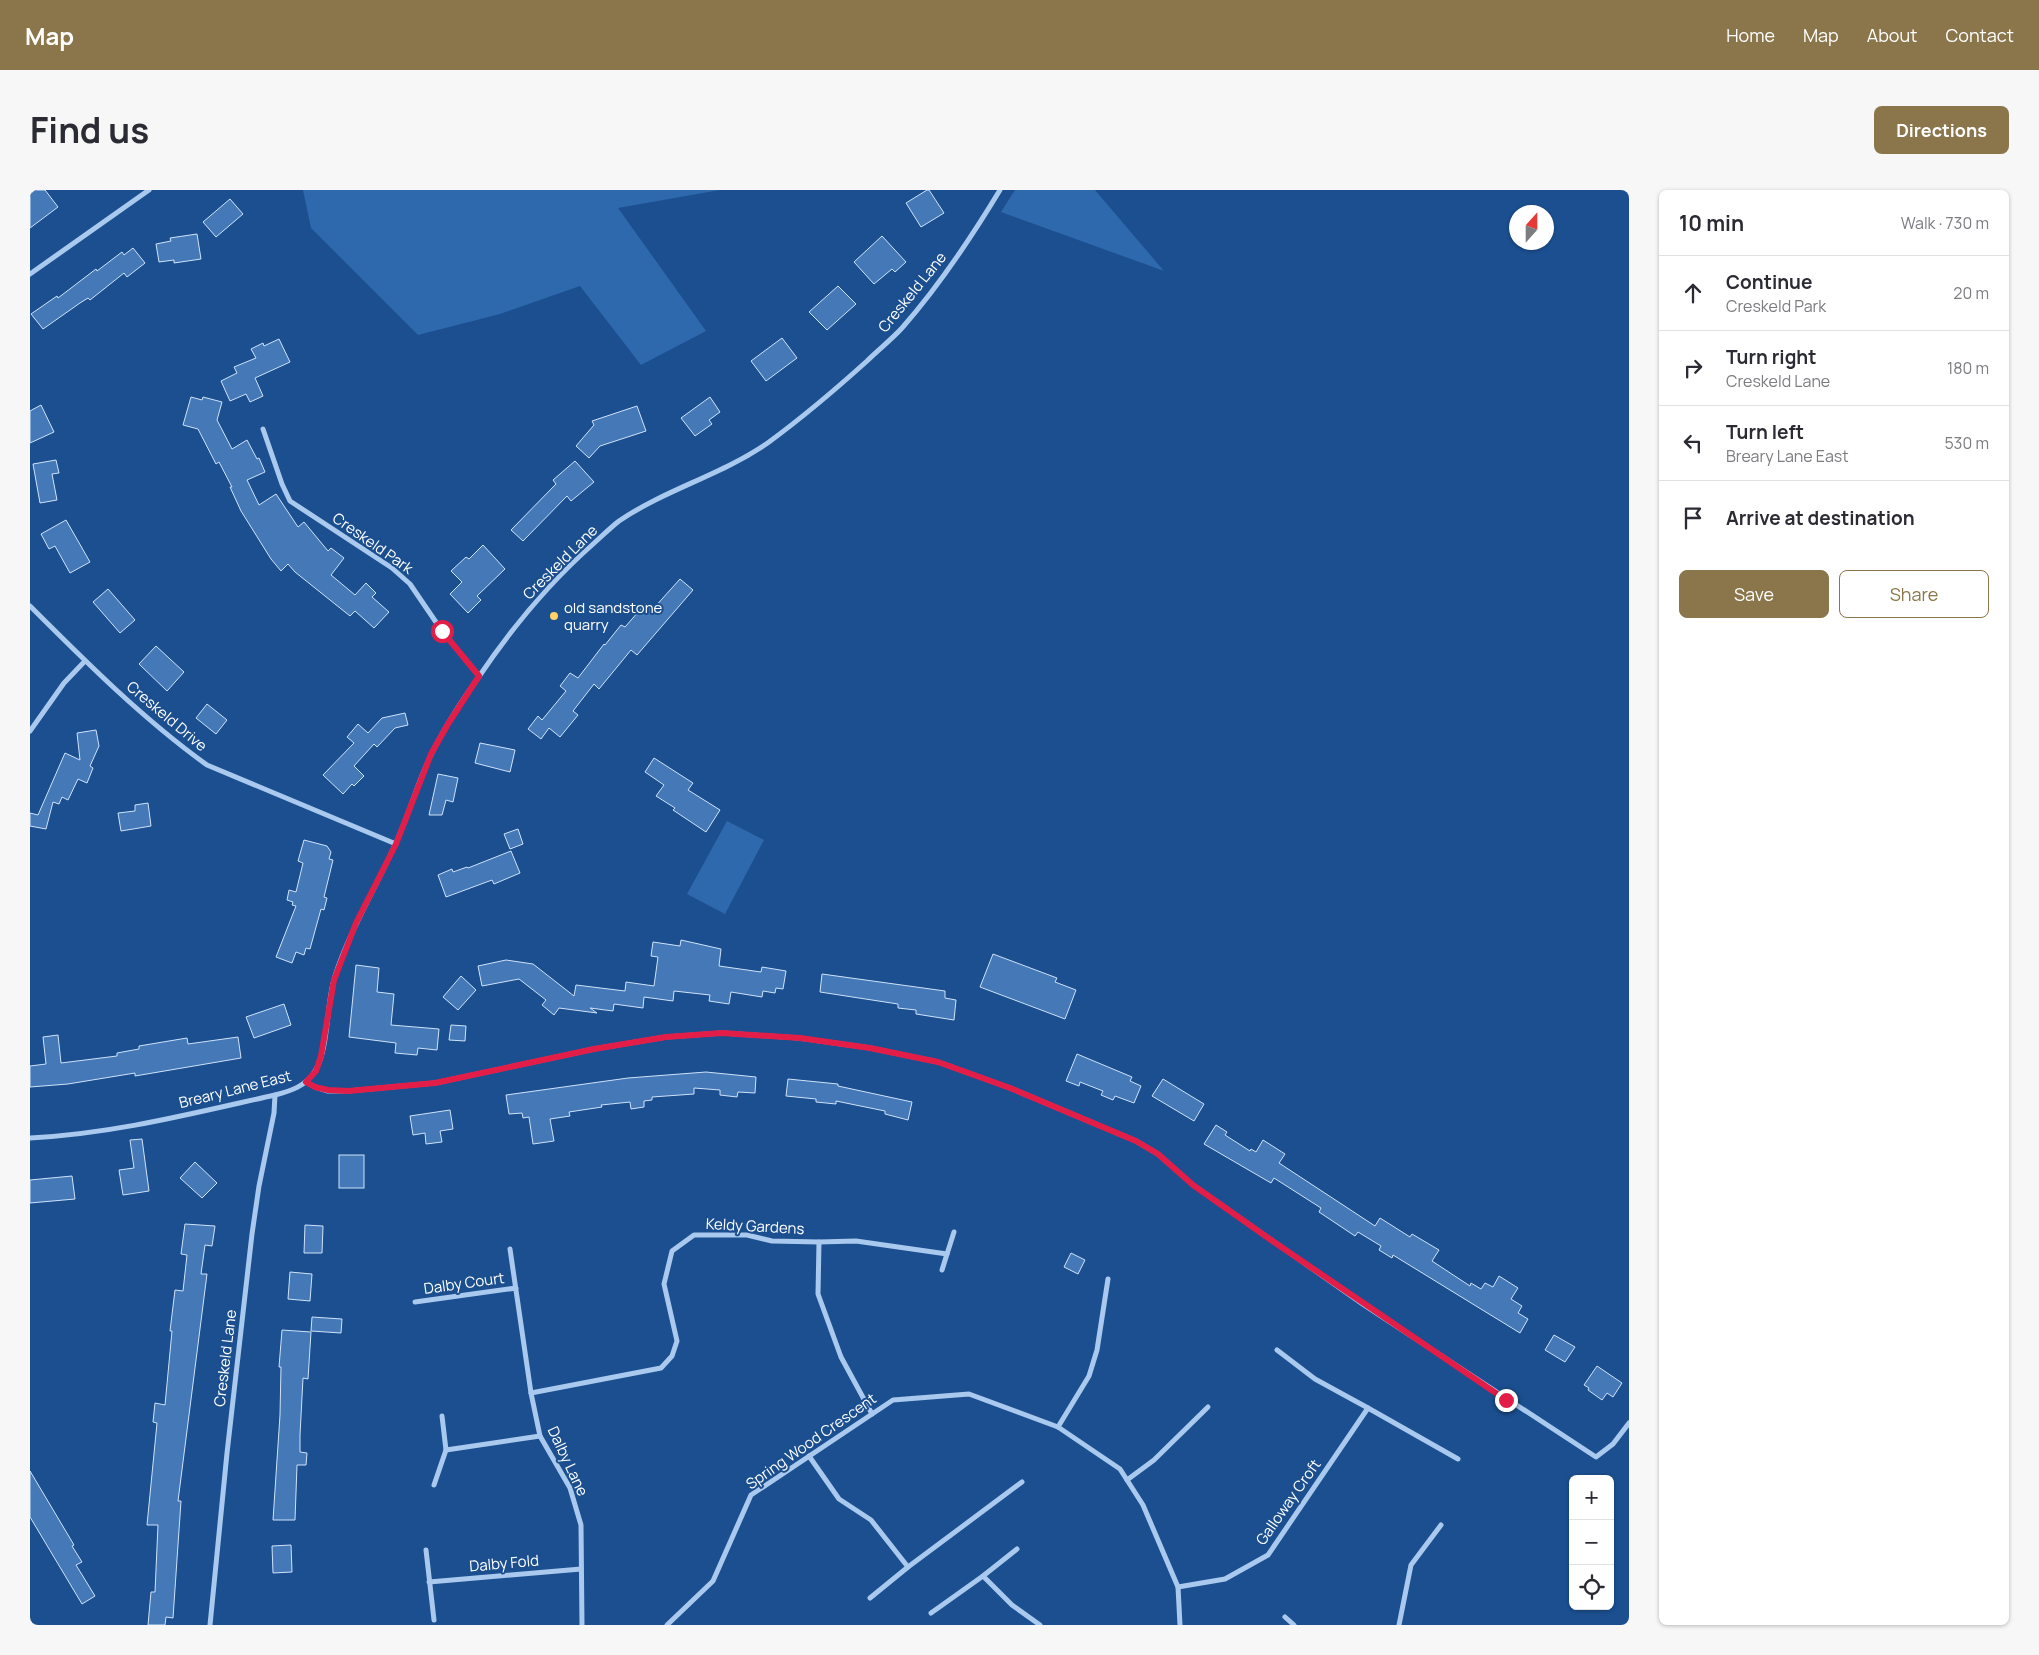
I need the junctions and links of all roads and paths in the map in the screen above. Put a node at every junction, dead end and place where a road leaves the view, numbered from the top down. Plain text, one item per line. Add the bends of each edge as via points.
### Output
1 (149, 190) edge
2 (1000, 190) edge
3 (30, 274) edge
4 (263, 429) dead end
5 (30, 606) edge
6 (85, 661) junction
7 (479, 676) junction
8 (30, 731) edge
9 (396, 844) junction
10 (306, 1082) junction
11 (276, 1096) junction
12 (30, 1138) edge
13 (954, 1232) dead end
14 (819, 1242) junction
15 (510, 1249) dead end
16 (947, 1254) junction
17 (942, 1270) dead end
18 (1108, 1280) dead end
19 (516, 1288) junction
20 (416, 1302) dead end
21 (1277, 1350) dead end
22 (532, 1393) junction
23 (1208, 1407) dead end
24 (1368, 1408) junction
25 (872, 1414) junction
26 (442, 1416) dead end
27 (1629, 1423) edge
28 (1058, 1427) junction
29 (540, 1436) junction
30 (446, 1450) junction
31 (809, 1456) junction
32 (1458, 1460) dead end
33 (1127, 1480) junction
34 (1022, 1482) dead end
35 (434, 1484) dead end
36 (1441, 1525) dead end
37 (1017, 1549) dead end
38 (426, 1550) dead end
39 (908, 1567) junction
40 (581, 1569) junction
41 (983, 1576) junction
42 (429, 1582) junction
43 (1178, 1587) junction
44 (870, 1598) dead end
45 (931, 1613) dead end
46 (1285, 1618) dead end
47 (434, 1620) dead end
48 (210, 1625) edge
49 (582, 1625) edge
50 (667, 1625) edge
51 (1040, 1625) edge
52 (1180, 1625) edge
53 (1294, 1625) edge
54 (1399, 1625) edge

1 - 3 street
2 - 7 street, Creskeld Lane via 936,286 900,330 841,384 769,441 735,464 618,522 544,593
4 - 7 street, Creskeld Park via 290,500 392,568 410,584 456,650
5 - 6 street, Creskeld Drive
6 - 8 street via 64,683
6 - 9 street, Creskeld Drive via 207,765
7 - 9 street, Creskeld Lane via 431,754
9 - 10 street, Creskeld Lane via 356,923 334,980 321,1056 316,1071
10 - 11 street, Breary Lane East
10 - 27 street, Breary Lane East via 328,1090 348,1091 435,1083 648,1040 722,1033 800,1038 938,1062 1010,1088 1136,1141 1158,1154 1193,1185 1341,1289 1596,1457 1613,1444
11 - 12 street, Breary Lane East via 89,1134
11 - 48 street, Creskeld Lane via 252,1234
13 - 16 street
14 - 16 street, Keldy Gardens via 856,1240
14 - 22 street, Keldy Gardens via 772,1241 746,1235 694,1235 672,1251 664,1284 677,1341 672,1356 661,1368
14 - 25 street via 818,1294 841,1357
15 - 19 street, Dalby Lane
16 - 17 street
18 - 28 street via 1091,1368
19 - 20 street, Dalby Court
19 - 22 street, Dalby Lane
21 - 24 street via 1315,1379
22 - 29 street, Dalby Lane
23 - 33 street via 1154,1460
24 - 32 street
24 - 43 street, Galloway Croft via 1268,1555 1225,1579
25 - 28 street, Spring Wood Crescent via 893,1400 968,1394
25 - 31 street, Spring Wood Crescent
26 - 30 street
28 - 33 street, Spring Wood Crescent via 1120,1469
29 - 30 street
29 - 40 street, Dalby Lane via 570,1488 581,1525
30 - 35 street
31 - 39 street via 839,1499 871,1520
31 - 50 street, Spring Wood Crescent via 751,1495 712,1581
33 - 43 street, Spring Wood Crescent via 1143,1505
34 - 39 street
36 - 54 street via 1411,1565
37 - 41 street
38 - 42 street
39 - 44 street
40 - 42 street, Dalby Fold
40 - 49 street, Dalby Lane
41 - 45 street
41 - 51 street via 1012,1605
42 - 47 street
43 - 52 street, Spring Wood Crescent
46 - 53 street

